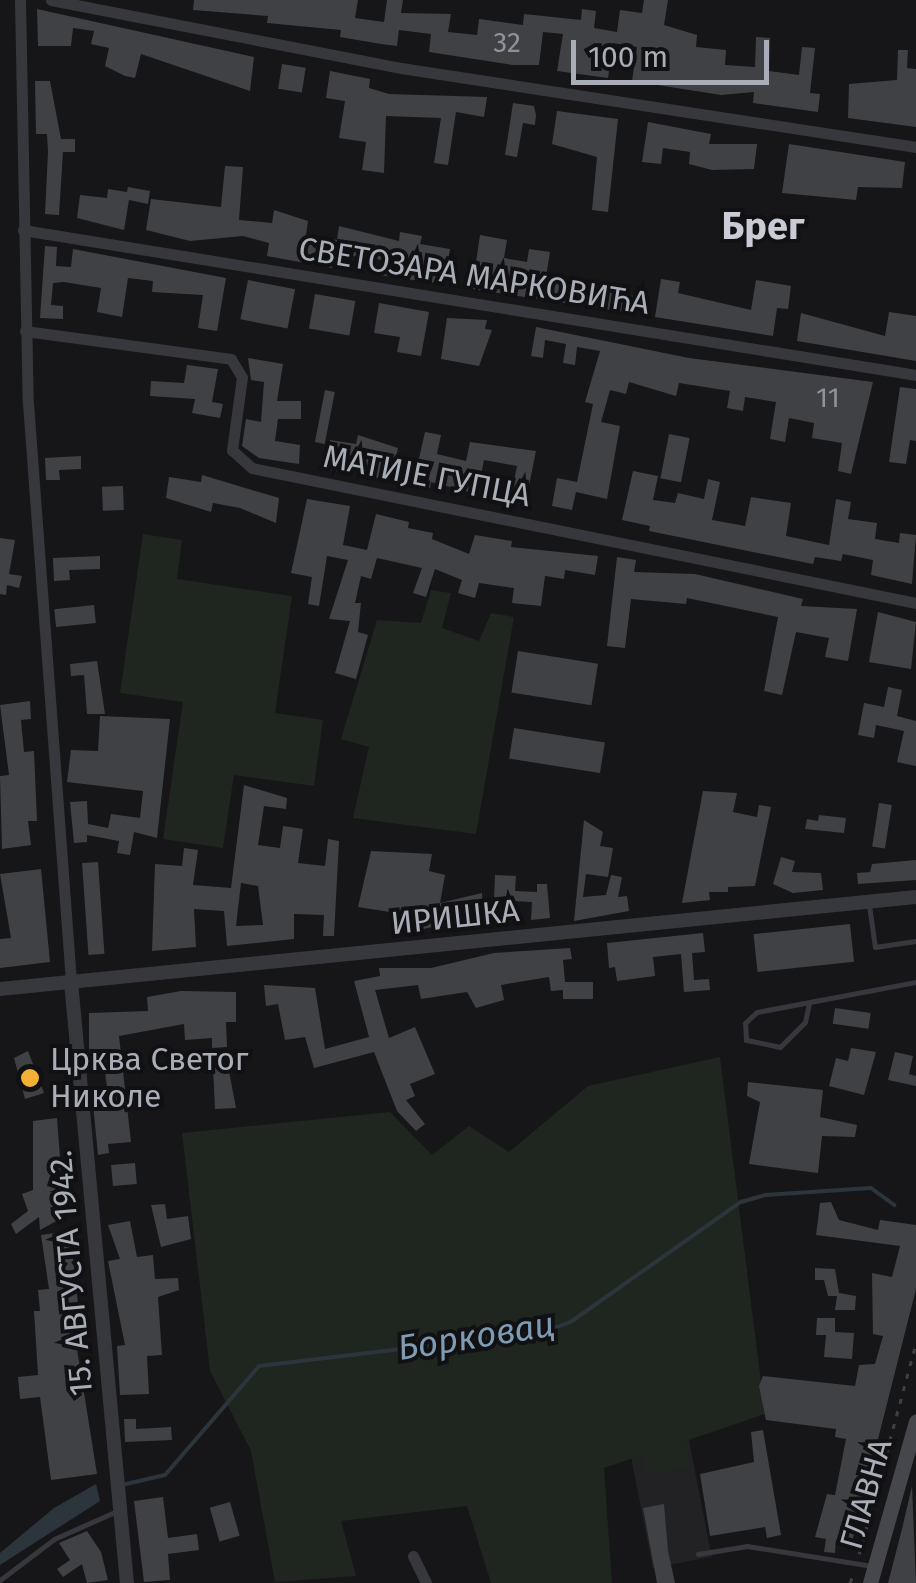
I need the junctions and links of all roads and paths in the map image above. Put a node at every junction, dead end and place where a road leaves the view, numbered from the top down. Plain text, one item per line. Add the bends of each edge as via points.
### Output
1 (20, 0) edge
2 (52, 0) edge
3 (916, 147) edge
4 (23, 230) junction
5 (25, 330) junction
6 (916, 375) edge
7 (916, 603) edge
8 (916, 897) edge
9 (868, 902) junction
10 (916, 941) edge
11 (71, 982) junction
12 (916, 982) edge
13 (0, 989) edge
14 (809, 1003) junction
15 (916, 1343) edge
16 (915, 1430) edge
17 (120, 1510) junction
18 (698, 1554) dead end
19 (413, 1556) dead end
20 (856, 1563) junction
21 (874, 1566) junction
22 (0, 1580) edge
23 (127, 1583) edge
24 (426, 1583) edge
25 (870, 1583) edge

1 - 4 street, 15. АВГУСТА 1942.
2 - 3 street via 400,68
4 - 5 street, 15. АВГУСТА 1942.
4 - 6 street, СВЕТОЗАРА МАРКОВИЋА
5 - 7 street, МАТИЈЕ ГУПЦА via 232,360 242,377 232,450 252,468
5 - 11 street, 15. АВГУСТА 1942.
8 - 9 street, ИРИШКА
9 - 10 lane via 875,947
9 - 11 street, ИРИШКА
11 - 13 street, ИРИШКА
11 - 17 street, 15. АВГУСТА 1942.
12 - 14 lane
14 - 14 lane via 756,1012 745,1023 746,1040 780,1047 805,1022
15 - 20 path
16 - 21 main road, ГЛАВНА
17 - 22 lane via 54,1539
17 - 23 street, 15. АВГУСТА 1942.
18 - 20 lane via 747,1546
19 - 24 street
20 - 21 lane
21 - 25 main road, ГЛАВНА

